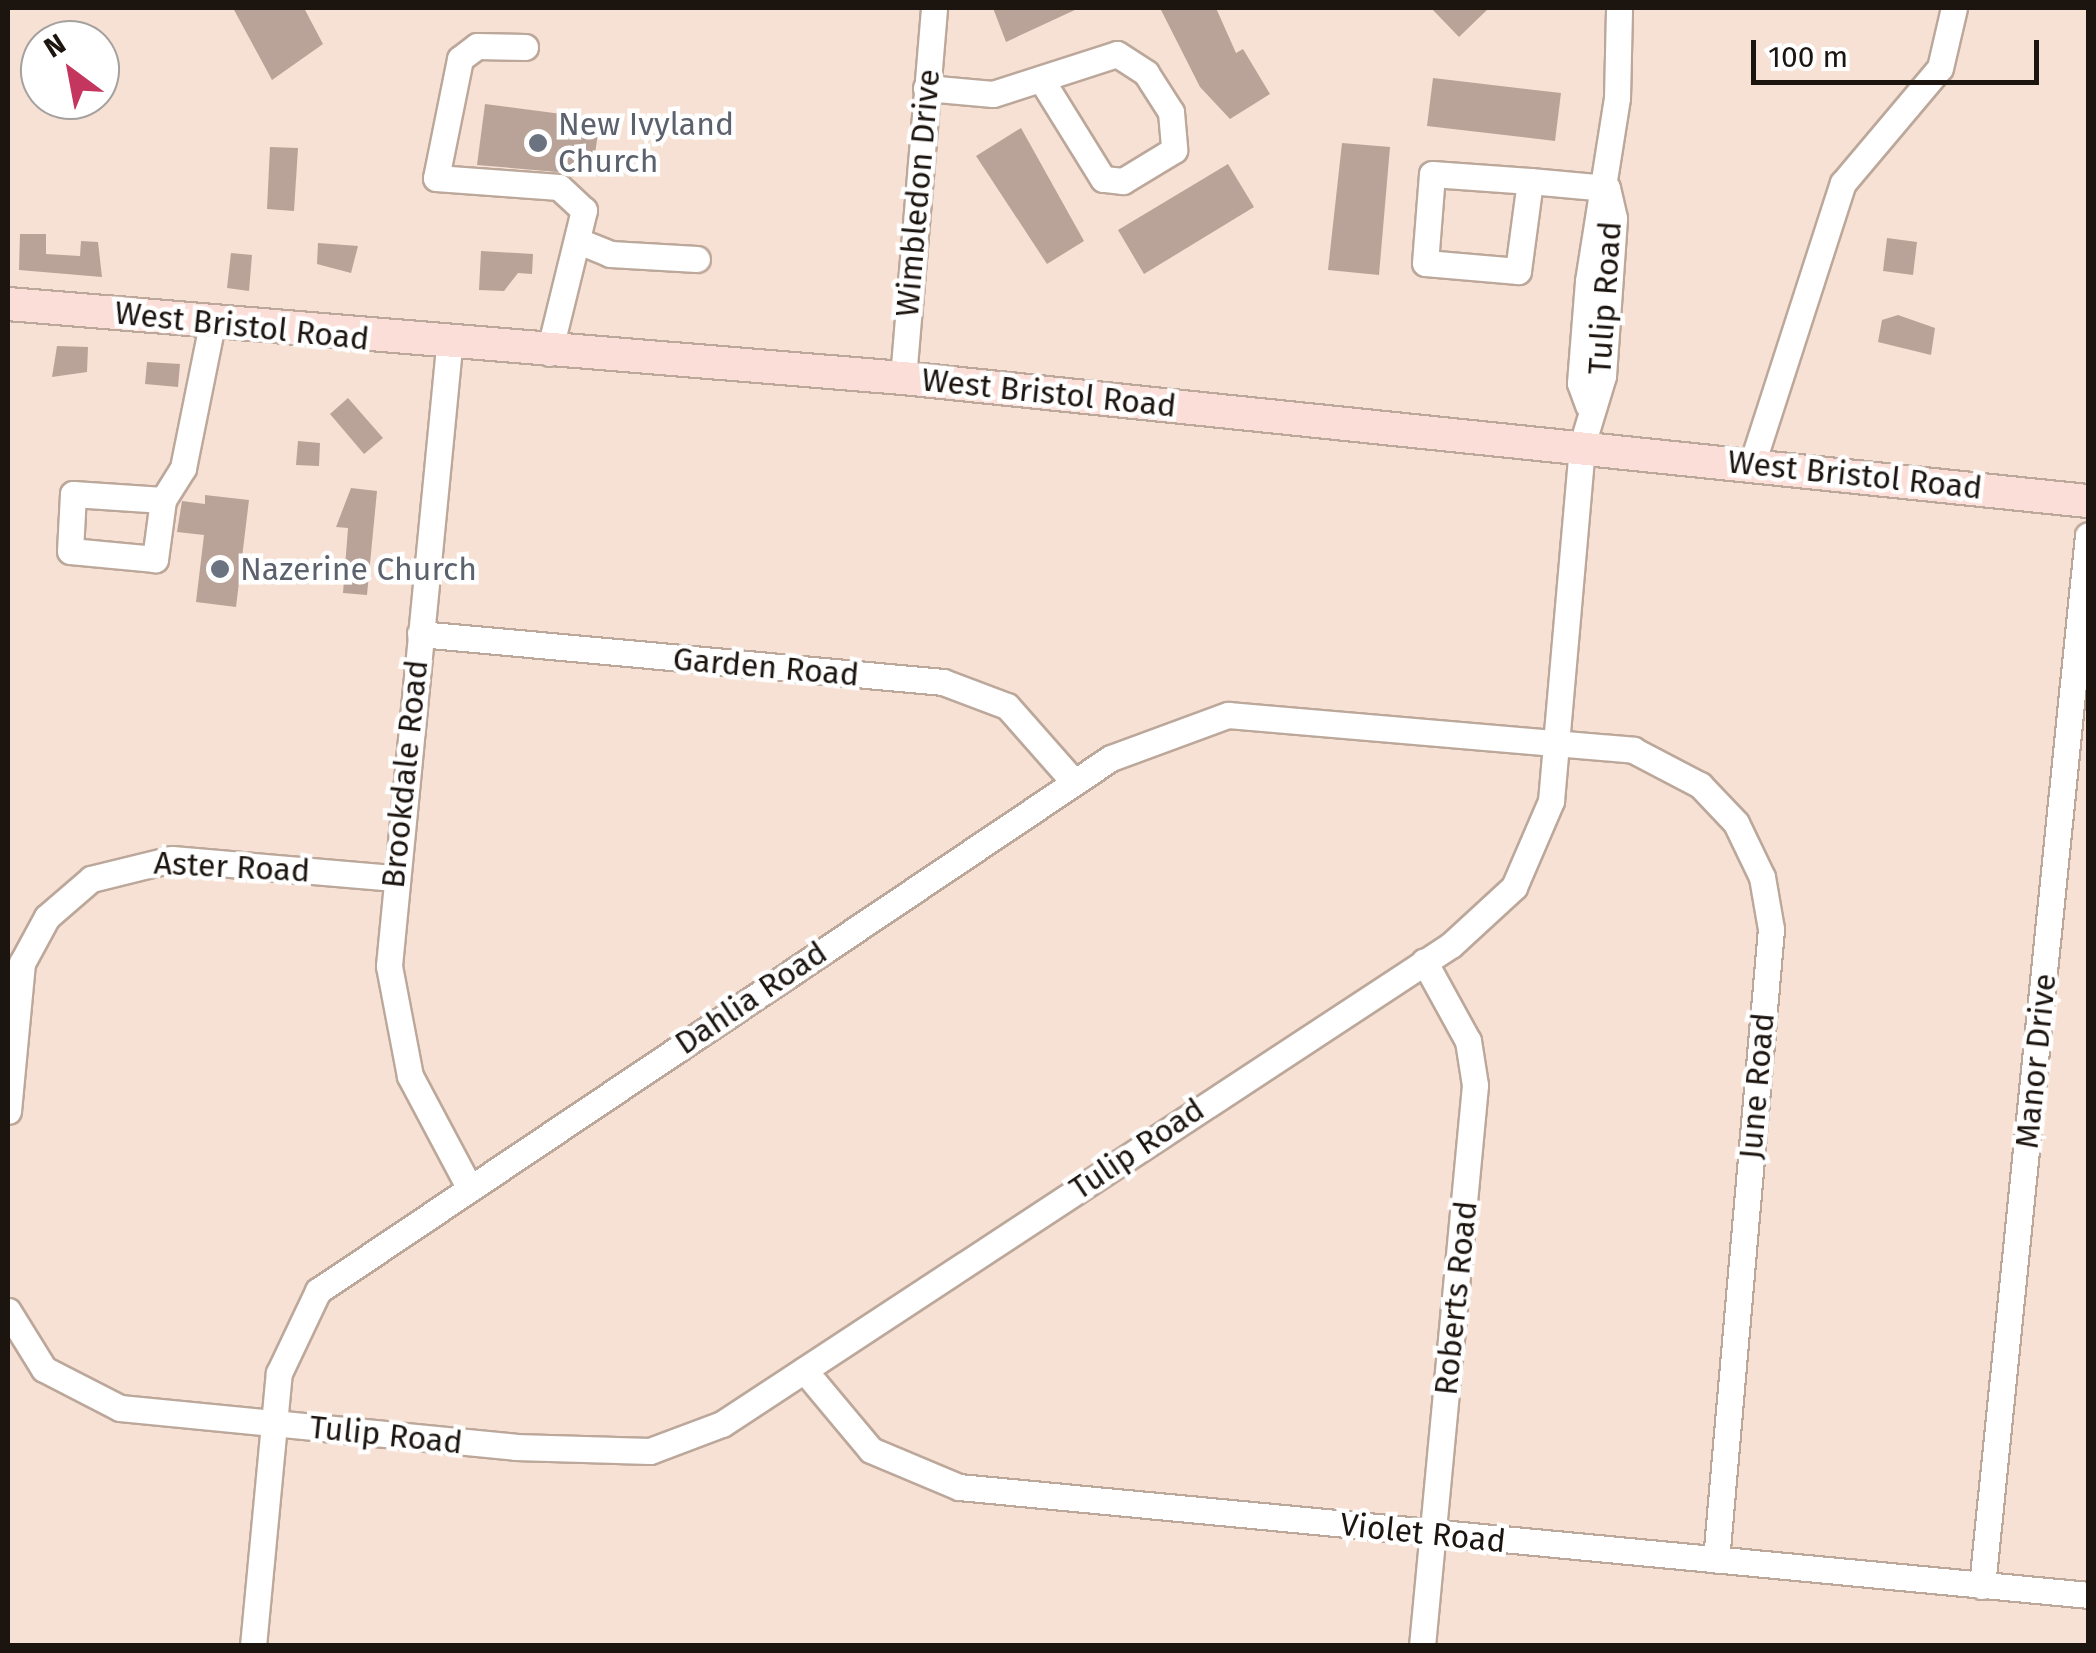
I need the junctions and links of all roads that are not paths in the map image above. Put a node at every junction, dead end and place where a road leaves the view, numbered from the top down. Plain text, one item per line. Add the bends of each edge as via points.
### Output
1 (934, 8) edge
2 (1619, 8) edge
3 (1954, 8) edge
4 (526, 48) dead end
5 (1041, 80) junction
6 (926, 88) junction
7 (1530, 181) junction
8 (1607, 188) junction
9 (581, 242) junction
10 (697, 259) dead end
11 (8, 304) edge
12 (212, 324) junction
13 (449, 346) junction
14 (549, 354) junction
15 (903, 378) junction
16 (1582, 445) junction
17 (1752, 464) junction
18 (163, 500) dead end
19 (2088, 501) edge
20 (2088, 535) edge
21 (420, 634) junction
22 (1557, 740) junction
23 (1074, 782) junction
24 (395, 878) junction
25 (1424, 962) junction
26 (8, 1110) edge
27 (468, 1185) junction
28 (8, 1311) edge
29 (804, 1370) junction
30 (274, 1424) junction
31 (1434, 1534) junction
32 (1716, 1560) junction
33 (1982, 1586) junction
34 (2088, 1596) edge
35 (254, 1646) edge
36 (1422, 1646) edge

1 - 6 street, Wimbledon Drive
2 - 8 street, Tulip Road
3 - 17 street via 1940,68 1843,183
4 - 9 street via 476,46 460,59 436,178 559,187 584,210
5 - 5 street via 1106,54 1133,60 1171,112 1174,150 1122,181 1103,179
5 - 6 street via 993,94
6 - 15 street, Wimbledon Drive
7 - 7 street via 1518,271 1425,262 1432,174
7 - 8 street
8 - 16 street, Tulip Road via 1594,215 1580,383 1588,405
9 - 10 street via 610,254
9 - 14 street
11 - 12 main road, West Bristol Road
12 - 13 main road, West Bristol Road
12 - 18 street via 182,468
13 - 14 main road, West Bristol Road
13 - 21 street, Brookdale Road
14 - 15 main road, West Bristol Road
15 - 16 main road, West Bristol Road
16 - 17 main road, West Bristol Road
16 - 22 street, Tulip Road
17 - 19 main road, West Bristol Road
20 - 33 street, Manor Drive
21 - 23 street, Garden Road via 943,682 1007,706
21 - 24 street, Brookdale Road
22 - 23 street, Dahlia Road via 1228,715 1164,732
22 - 25 street, Tulip Road via 1551,801 1520,877 1499,906
22 - 32 street, June Road via 1633,750 1700,785 1736,824 1768,904
23 - 27 street, Dahlia Road
24 - 26 street, Aster Road via 172,859 91,879 48,917 22,963
24 - 27 street, Brookdale Road via 389,966 398,1035 424,1110
25 - 29 street, Tulip Road
25 - 31 street, Roberts Road via 1468,1040 1475,1085
27 - 30 street, Dahlia Road via 318,1291 284,1353
28 - 30 street via 44,1369 90,1399
29 - 30 street, Tulip Road via 722,1424 650,1450
29 - 31 street, Violet Road via 856,1438 921,1478
30 - 35 street, Dahlia Road
31 - 32 street, Violet Road
31 - 36 street, Roberts Road
32 - 33 street, Violet Road
33 - 34 street, Violet Road

